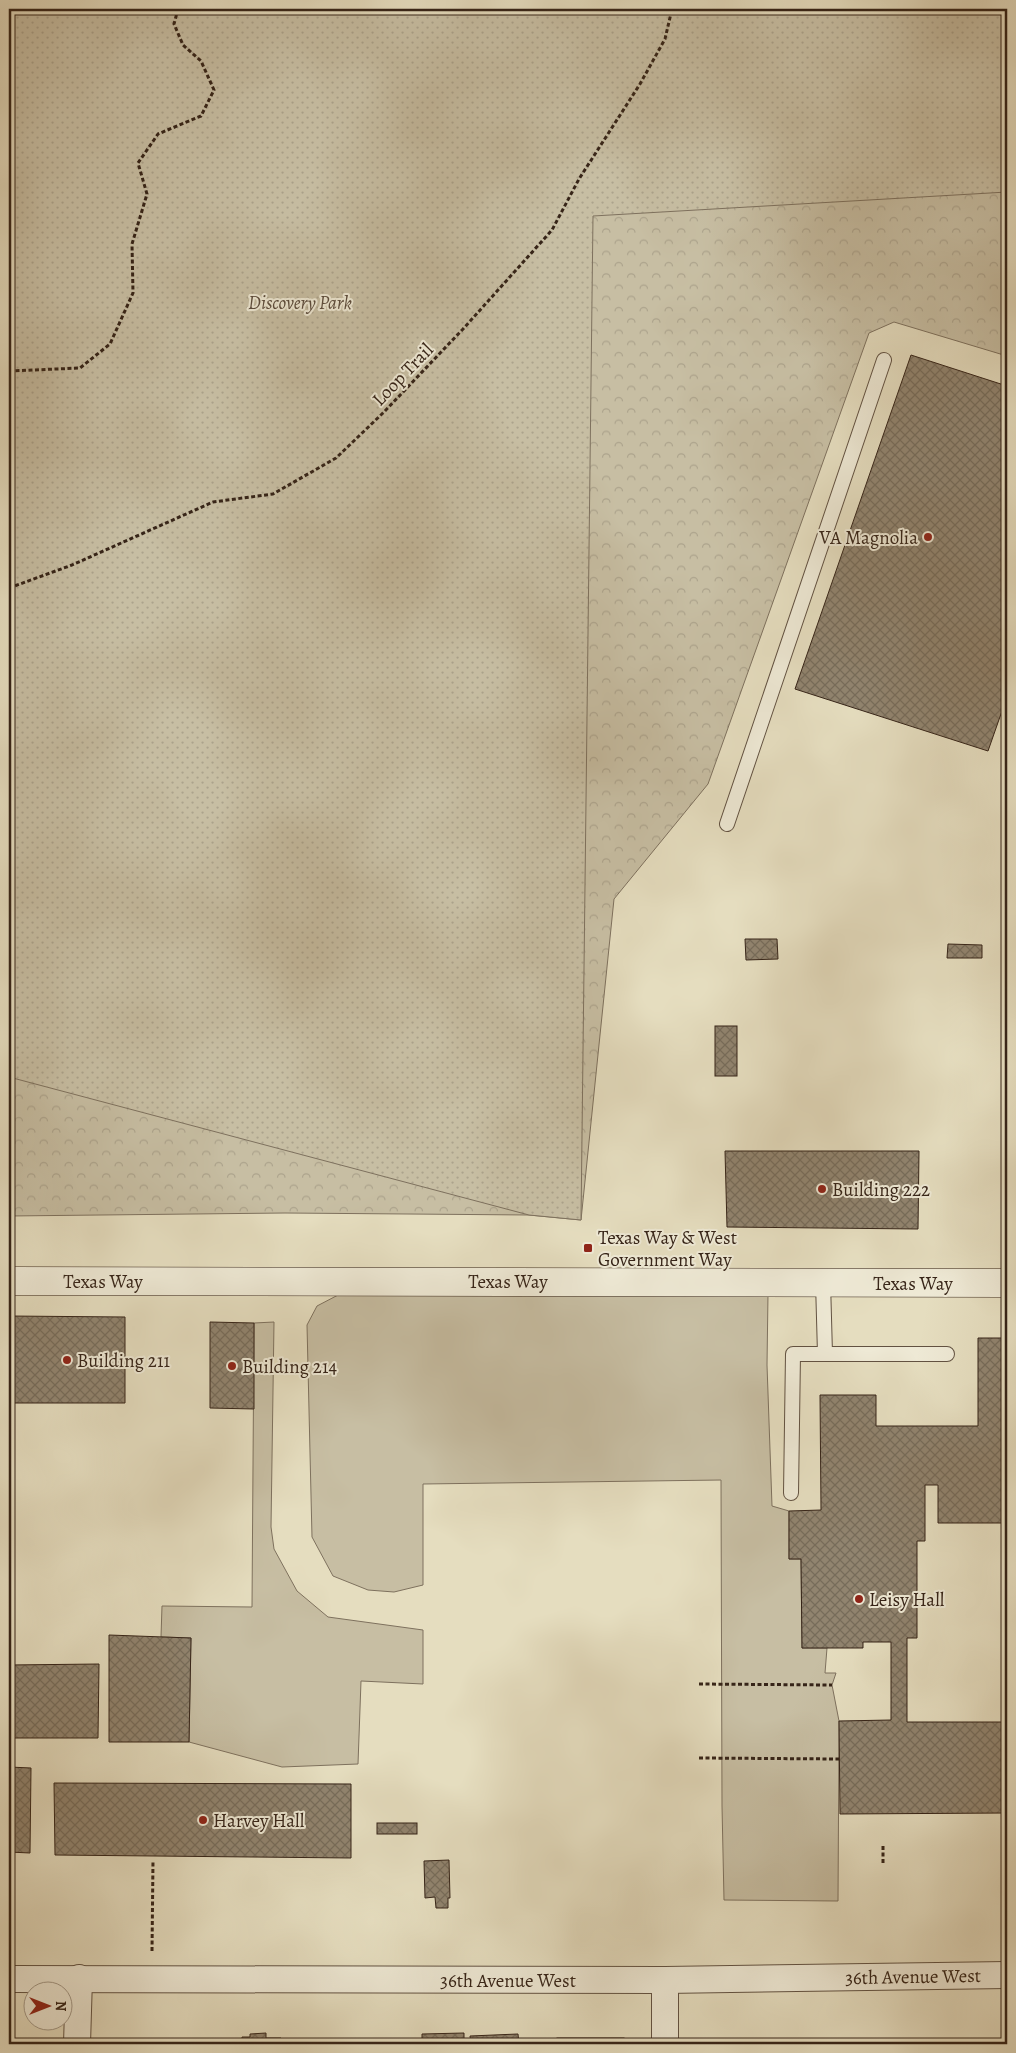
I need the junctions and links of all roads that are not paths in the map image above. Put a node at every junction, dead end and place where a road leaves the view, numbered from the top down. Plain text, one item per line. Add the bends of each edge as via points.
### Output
1 (884, 360) dead end
2 (727, 824) dead end
3 (9, 1281) edge
4 (823, 1282) junction
5 (1007, 1283) edge
6 (825, 1354) junction
7 (947, 1354) dead end
8 (791, 1493) dead end
9 (1007, 1974) edge
10 (79, 1978) junction
11 (9, 1979) edge
12 (665, 1980) junction
13 (77, 2044) edge
14 (665, 2044) edge

1 - 2 lane
3 - 4 street, Texas Way
4 - 5 street, Texas Way
4 - 6 lane
6 - 7 lane
6 - 8 lane via 793,1354
9 - 12 street, 36th Avenue West
10 - 11 street, 36th Avenue West
10 - 12 street, 36th Avenue West
10 - 13 street
12 - 14 street

